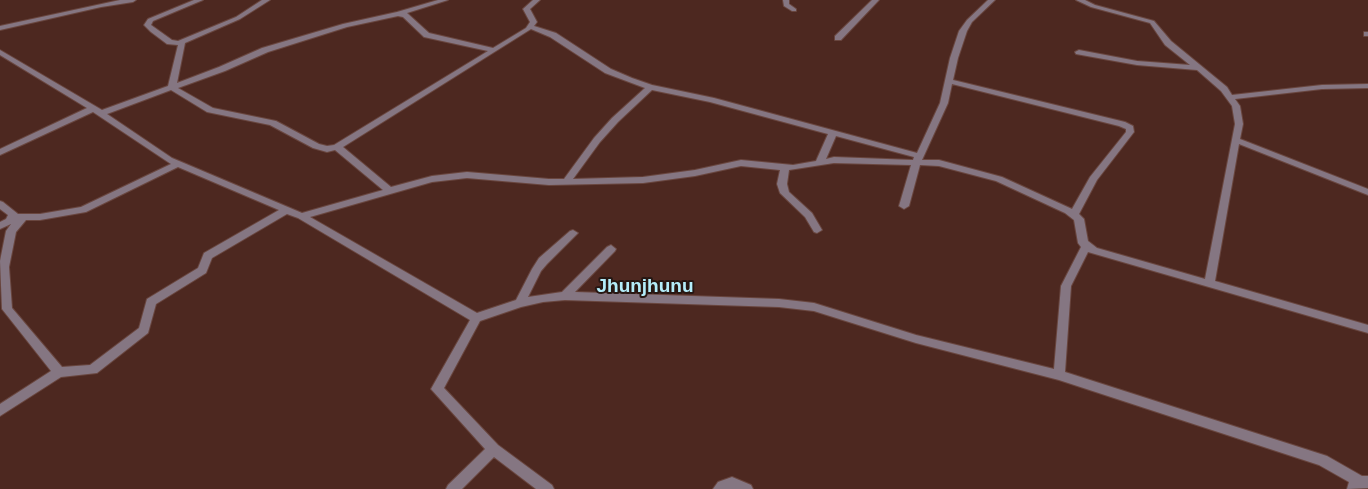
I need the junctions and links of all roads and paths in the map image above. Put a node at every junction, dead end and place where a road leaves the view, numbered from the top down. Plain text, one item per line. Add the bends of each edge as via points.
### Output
1 (133, 0) edge
2 (200, 0) edge
3 (267, 0) edge
4 (416, 0) edge
5 (445, 0) edge
6 (537, 0) edge
7 (786, 0) edge
8 (876, 0) edge
9 (992, 0) edge
10 (1079, 0) edge
11 (426, 6) junction
12 (794, 10) dead end
13 (398, 14) junction
14 (531, 26) junction
15 (0, 28) edge
16 (838, 38) dead end
17 (182, 42) junction
18 (494, 50) junction
19 (1079, 52) dead end
20 (1, 54) edge
21 (1198, 68) junction
22 (949, 81) junction
23 (1368, 86) edge
24 (172, 87) junction
25 (650, 87) junction
26 (1231, 97) junction
27 (97, 111) junction
28 (833, 133) junction
29 (1236, 140) junction
30 (337, 147) junction
31 (0, 152) edge
32 (917, 159) junction
33 (820, 162) junction
34 (178, 164) junction
35 (785, 168) junction
36 (567, 181) junction
37 (390, 191) junction
38 (1368, 192) edge
39 (0, 204) edge
40 (904, 206) dead end
41 (287, 210) junction
42 (1074, 214) junction
43 (301, 216) junction
44 (18, 217) junction
45 (0, 226) edge
46 (817, 230) dead end
47 (573, 233) dead end
48 (1086, 247) junction
49 (611, 249) dead end
50 (1209, 284) junction
51 (565, 296) junction
52 (520, 303) junction
53 (476, 318) junction
54 (1368, 329) edge
55 (60, 372) junction
56 (1059, 374) junction
57 (0, 411) edge
58 (493, 449) junction
59 (1361, 485) edge
60 (453, 489) edge
61 (547, 489) edge
62 (720, 489) edge
63 (746, 489) edge

1 - 15 street
2 - 17 street via 160,15 147,23 149,28 170,42
3 - 17 street via 238,18
4 - 11 street
5 - 11 street
6 - 14 street via 526,9 533,20
7 - 12 street via 786,4
8 - 16 street
9 - 22 street via 969,21 954,58
10 - 21 street via 1152,22 1168,43
11 - 13 street
13 - 18 street via 405,15 427,35
13 - 24 street via 345,25 272,47 222,70
14 - 18 street
14 - 25 street via 553,35 613,74
17 - 24 street
18 - 30 street
19 - 21 street via 1138,63
20 - 27 street
21 - 26 street
22 - 32 street via 934,129
22 - 42 street via 1130,128 1130,132 1094,179
23 - 26 street via 1322,87
24 - 27 street
24 - 30 street via 210,110 273,123 323,148
25 - 28 street via 711,100
25 - 36 street via 606,130
26 - 29 street via 1239,114
27 - 31 street
27 - 34 street
28 - 32 street
28 - 33 street
29 - 38 street
29 - 50 street
30 - 37 street
32 - 33 street
32 - 40 street
32 - 42 street via 999,179
33 - 35 street
34 - 41 street
34 - 44 street via 83,210 40,217
35 - 36 street via 741,164 666,178
35 - 46 street via 782,184 785,193 808,215
36 - 37 street via 549,182 467,175 432,179
37 - 43 street
39 - 44 street
41 - 43 street
41 - 55 street via 208,256 202,270 151,302 144,330 93,370
42 - 48 street via 1079,219 1081,238
43 - 53 street
44 - 45 street
44 - 55 street via 12,231 4,267 7,309
47 - 52 street via 543,261
48 - 50 street
48 - 56 street via 1066,286
49 - 51 street
50 - 54 street
51 - 52 street
51 - 56 street via 779,303 814,307 909,337
52 - 53 street
53 - 58 street via 437,389
55 - 57 street
56 - 59 street via 1322,460
58 - 60 street
58 - 61 street
62 - 63 street via 732,483

